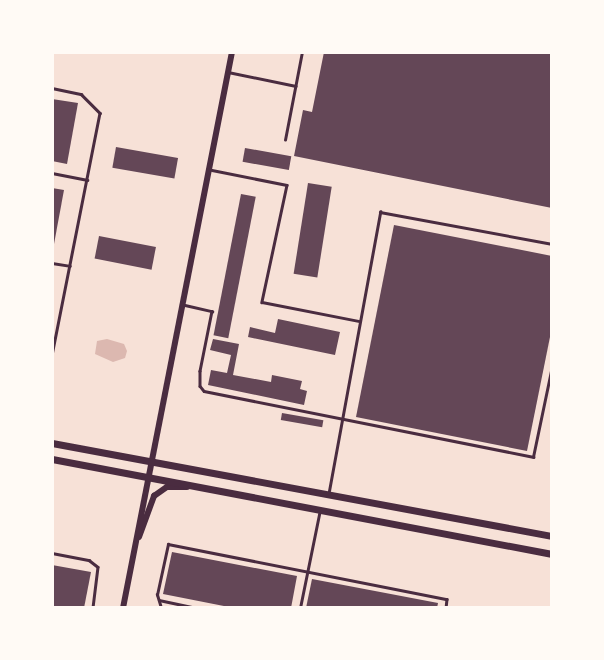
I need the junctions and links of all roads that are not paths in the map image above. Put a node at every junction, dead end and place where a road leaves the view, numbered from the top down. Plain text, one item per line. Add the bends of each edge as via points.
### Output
1 (232, 52) edge
2 (302, 52) edge
3 (228, 72) junction
4 (296, 86) junction
5 (52, 88) edge
6 (285, 140) dead end
7 (208, 169) junction
8 (52, 173) edge
9 (87, 180) junction
10 (551, 244) edge
11 (52, 263) edge
12 (70, 266) junction
13 (181, 305) junction
14 (360, 321) junction
15 (53, 354) edge
16 (551, 366) edge
17 (342, 418) junction
18 (52, 443) edge
19 (52, 459) edge
20 (150, 462) junction
21 (147, 477) junction
22 (199, 487) junction
23 (328, 495) junction
24 (320, 510) junction
25 (551, 536) edge
26 (52, 553) edge
27 (551, 554) edge
28 (131, 562) junction
29 (307, 572) junction
30 (159, 600) junction
31 (93, 607) edge
32 (123, 607) edge
33 (162, 607) edge
34 (196, 607) edge
35 (300, 607) edge
36 (446, 607) edge

1 - 3 street
2 - 4 lane
3 - 4 lane
3 - 7 street
4 - 6 lane
5 - 9 lane via 81,93 100,113
7 - 13 street
7 - 14 lane via 287,185 262,302
8 - 9 lane
9 - 12 lane
10 - 14 lane via 380,212
11 - 12 lane
12 - 15 lane
13 - 17 lane via 212,311 200,372 204,391
13 - 20 street
14 - 17 lane
16 - 17 lane via 533,457
17 - 23 lane
18 - 20 main road
19 - 21 main road
20 - 21 street
20 - 23 main road
21 - 22 main road
21 - 28 street
22 - 24 main road
22 - 28 street via 167,487 154,496
23 - 25 main road
24 - 27 main road
24 - 29 lane
26 - 31 lane via 98,567
28 - 32 street
29 - 30 lane via 168,544
29 - 35 lane
29 - 36 lane via 447,599
30 - 33 lane
30 - 34 lane

